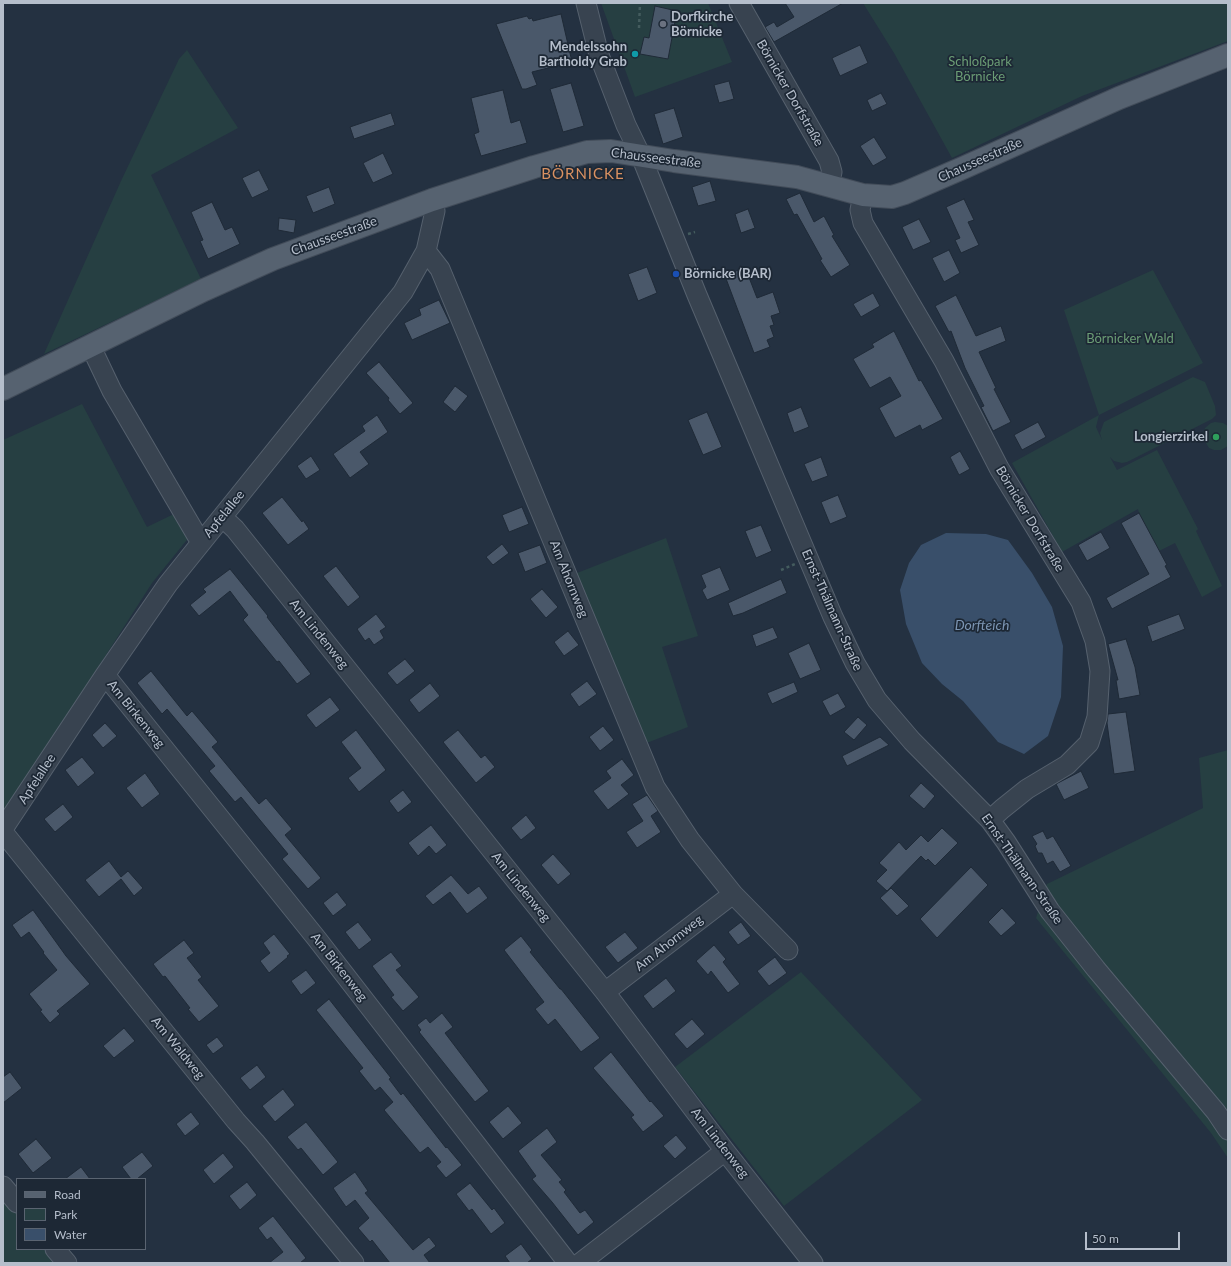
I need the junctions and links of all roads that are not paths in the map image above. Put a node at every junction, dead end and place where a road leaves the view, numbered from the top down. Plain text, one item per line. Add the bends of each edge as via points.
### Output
1 (586, 3) edge
2 (739, 3) edge
3 (1228, 55) edge
4 (641, 156) junction
5 (830, 172) junction
6 (863, 195) junction
7 (432, 200) junction
8 (426, 251) junction
9 (91, 347) junction
10 (3, 389) edge
11 (222, 517) junction
12 (202, 541) junction
13 (105, 675) junction
14 (990, 820) junction
15 (3, 830) edge
16 (733, 894) junction
17 (788, 950) dead end
18 (605, 992) junction
19 (1228, 1130) edge
20 (725, 1150) junction
21 (3, 1186) edge
22 (16, 1202) edge
23 (56, 1250) edge
24 (67, 1263) edge
25 (354, 1263) edge
26 (568, 1263) edge
27 (580, 1263) edge
28 (813, 1263) edge

1 - 4 street, Ernst-Thälmann-Straße via 599,56
2 - 5 street, Börnicker Dorfstraße
3 - 6 main road, Chausseestraße via 1119,98 905,193 892,197
4 - 5 main road, Chausseestraße via 796,177
4 - 7 main road, Chausseestraße via 586,152
4 - 14 street, Ernst-Thälmann-Straße via 700,302 854,663 877,700 908,736
5 - 6 main road, Chausseestraße
6 - 14 street, Börnicker Dorfstraße via 860,210 863,223 944,361 999,468 1081,602 1095,641 1100,671 1097,717 1089,743 1067,765 1027,789
7 - 8 street, Apfelallee via 435,211
7 - 9 main road, Chausseestraße via 273,259 204,290
8 - 11 street, Apfelallee via 403,292
8 - 16 street, Am Ahornweg via 440,270 655,787 690,840
9 - 10 main road, Chausseestraße
9 - 12 street via 112,391
11 - 12 street, Apfelallee
11 - 18 street, Am Lindenweg via 235,529
12 - 13 street, Apfelallee via 168,584
13 - 15 street, Apfelallee
13 - 26 street, Am Birkenweg via 317,939
14 - 19 street, Ernst-Thälmann-Straße via 1055,917 1216,1112
15 - 25 street, Am Waldweg via 231,1115
16 - 17 street, Am Ahornweg
16 - 18 street, Am Ahornweg
18 - 20 street, Am Lindenweg
20 - 27 street
20 - 28 street, Am Lindenweg
21 - 22 street
23 - 24 street

